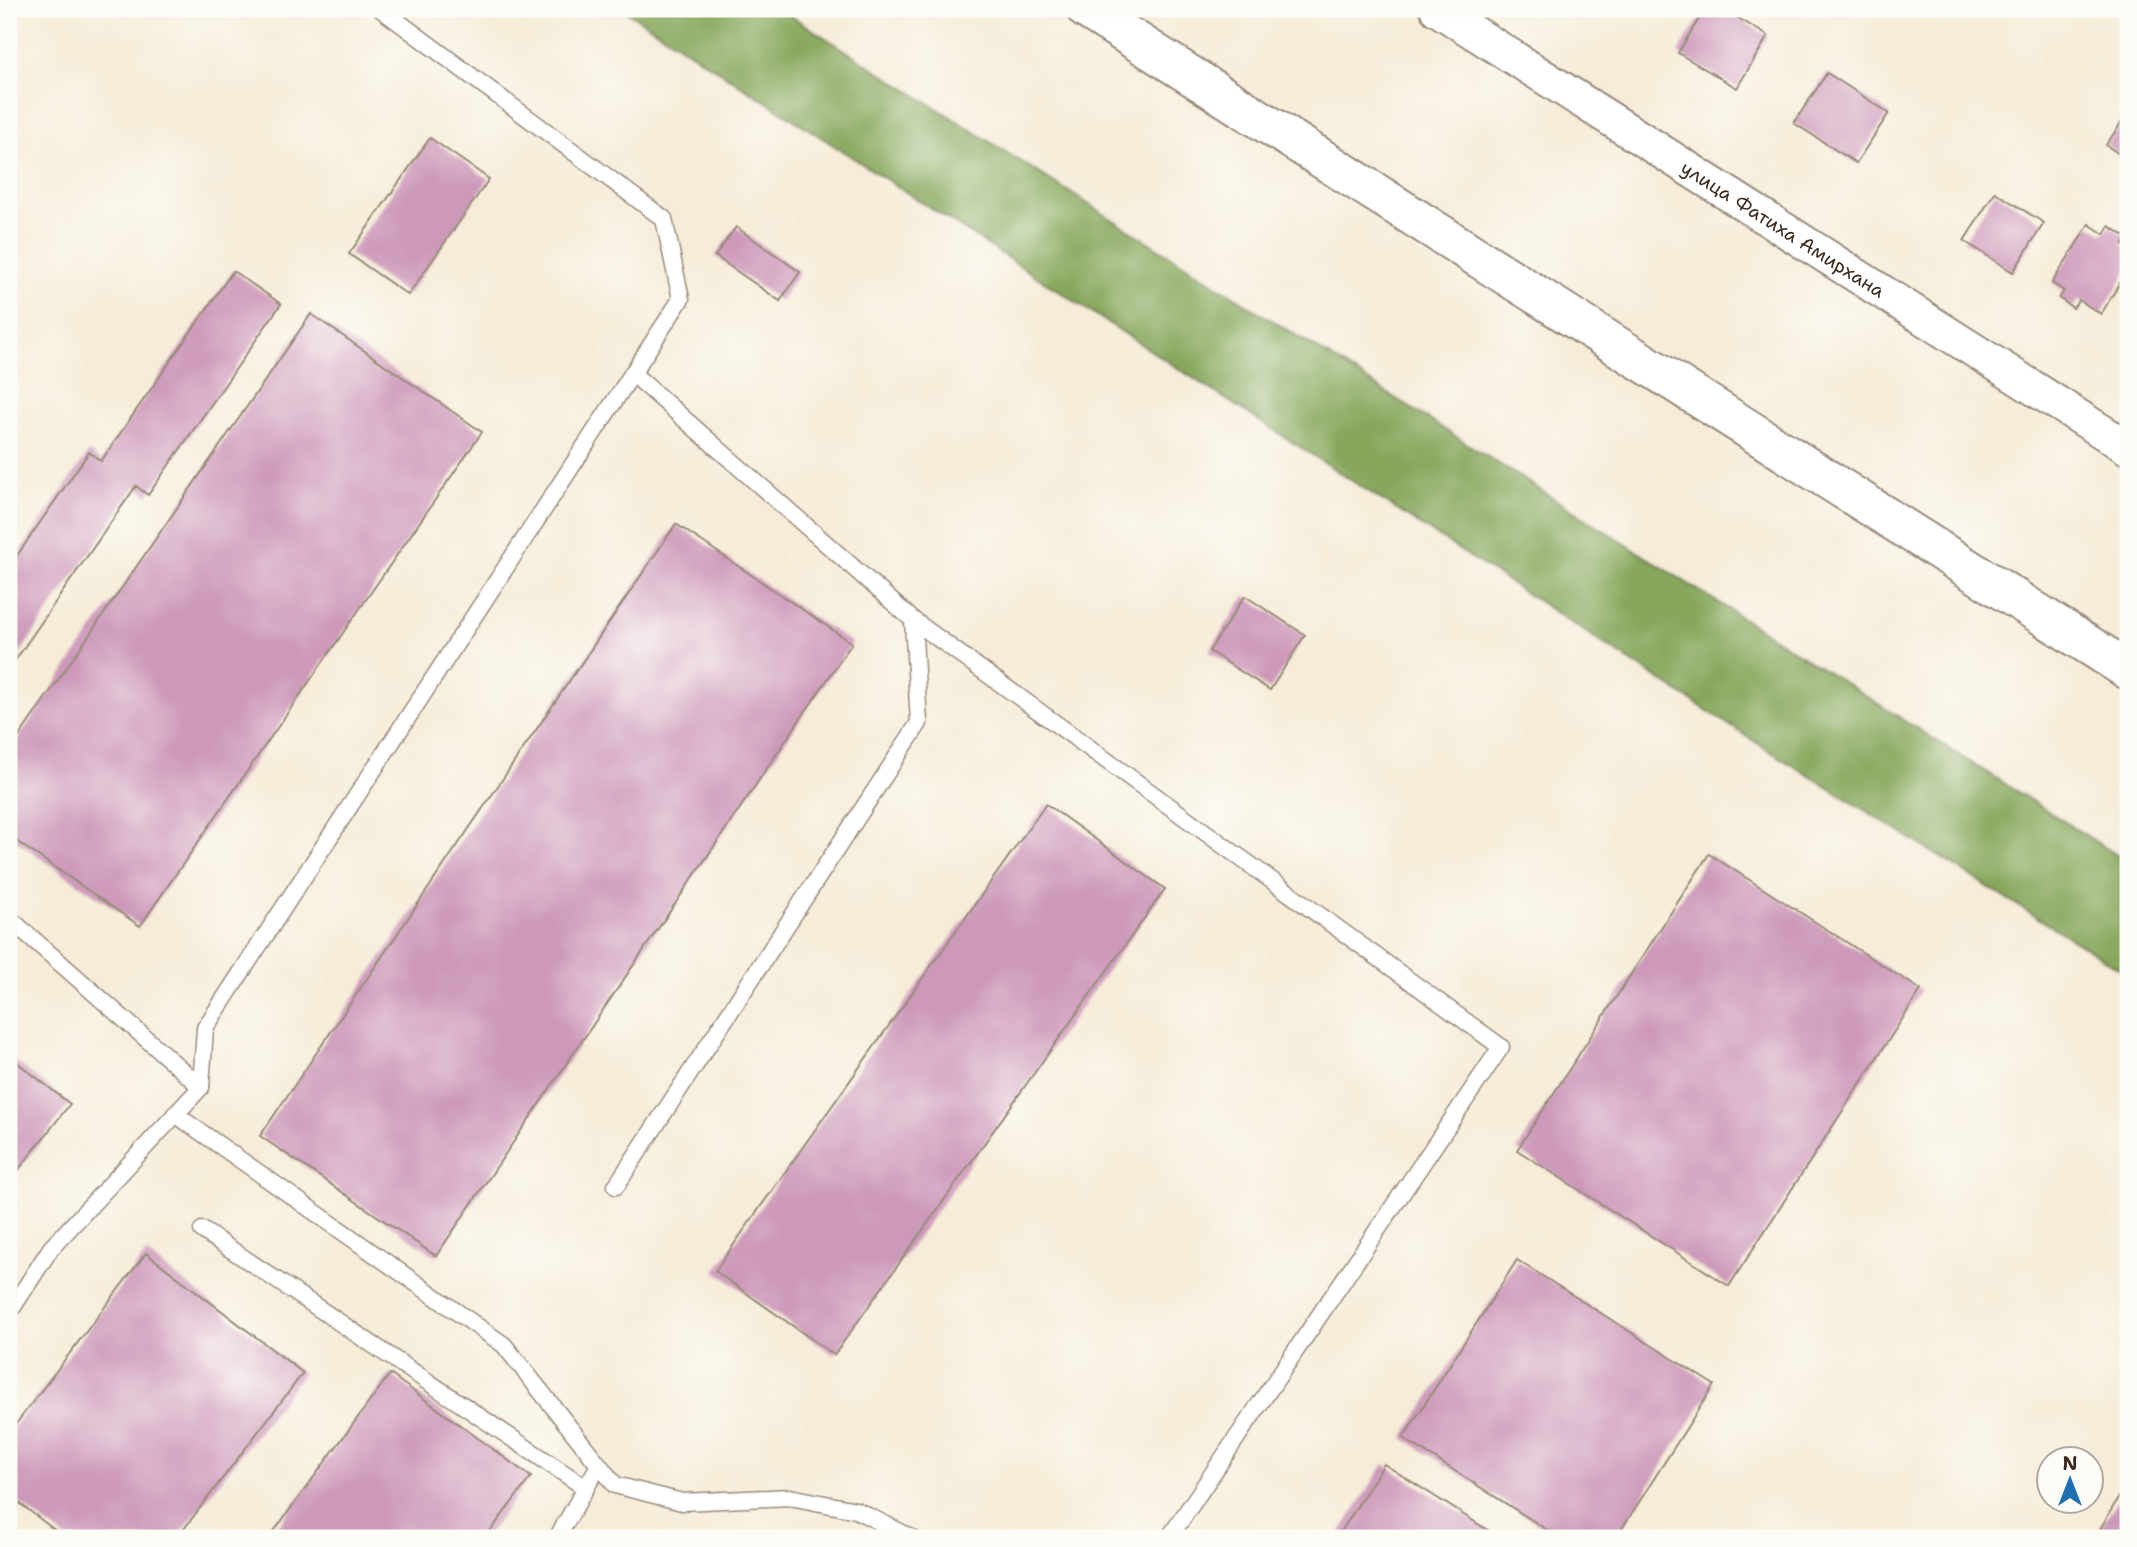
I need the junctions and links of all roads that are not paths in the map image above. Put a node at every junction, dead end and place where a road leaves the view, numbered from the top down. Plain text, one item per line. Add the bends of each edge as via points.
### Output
1 (381, 9) edge
2 (1086, 9) edge
3 (1437, 9) edge
4 (632, 373) junction
5 (2128, 448) edge
6 (913, 620) junction
7 (2128, 670) edge
8 (9, 918) edge
9 (201, 1087) junction
10 (175, 1114) junction
11 (616, 1185) dead end
12 (202, 1230) dead end
13 (9, 1313) edge
14 (599, 1465) junction
15 (586, 1488) junction
16 (557, 1538) edge
17 (912, 1538) edge
18 (1169, 1538) edge

1 - 4 lane via 664,219 681,299
2 - 7 street
3 - 5 street, улица Фатиха Амирхана
4 - 6 lane
4 - 9 lane via 205,1028
6 - 11 lane via 919,723
6 - 18 lane via 1501,1046
8 - 9 lane
9 - 10 lane
10 - 13 lane via 51,1248
10 - 14 lane via 504,1345
12 - 15 lane
14 - 15 lane
14 - 17 lane via 615,1485 682,1502 790,1497 856,1510
15 - 16 lane

